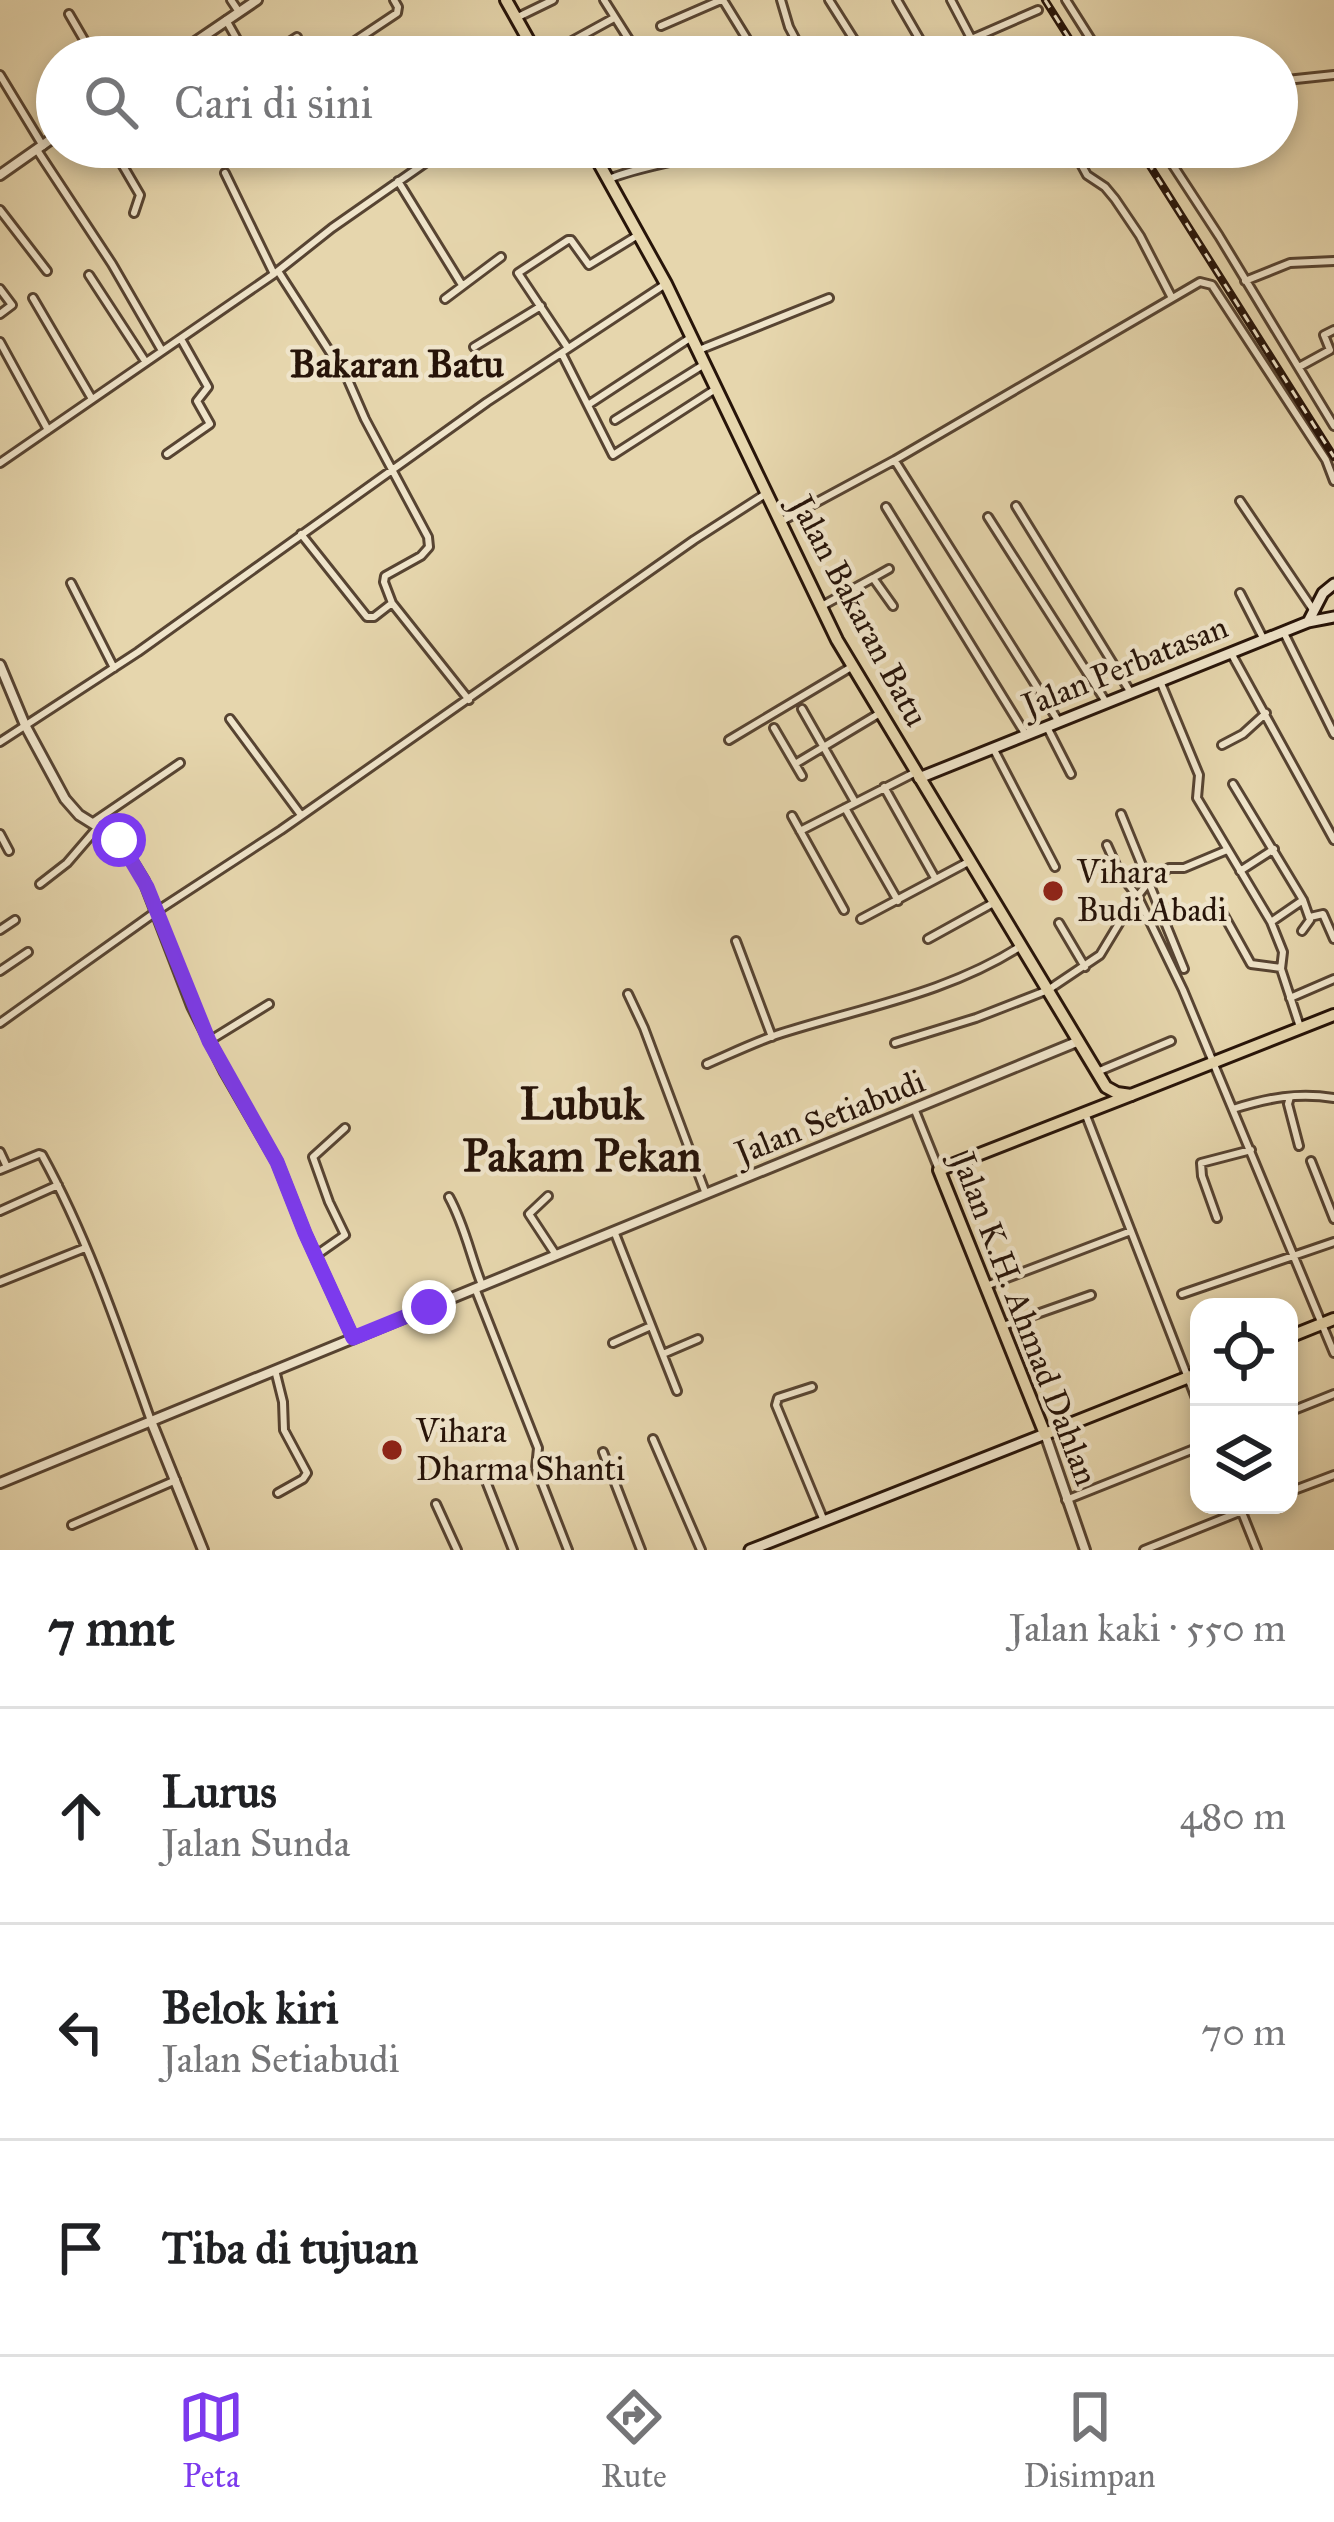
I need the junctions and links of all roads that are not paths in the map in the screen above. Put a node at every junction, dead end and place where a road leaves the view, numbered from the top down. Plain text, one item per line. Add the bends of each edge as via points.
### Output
1 (231, 0) edge
2 (257, 0) edge
3 (394, 0) edge
4 (506, 0) edge
5 (553, 0) edge
6 (604, 0) edge
7 (722, 0) edge
8 (781, 0) edge
9 (829, 0) edge
10 (897, 0) edge
11 (951, 0) edge
12 (1066, 0) edge
13 (1038, 10) dead end
14 (239, 12) junction
15 (69, 14) dead end
16 (516, 18) junction
17 (614, 19) junction
18 (226, 20) junction
19 (661, 26) dead end
20 (82, 36) edge
21 (204, 36) edge
22 (235, 36) edge
23 (362, 36) edge
24 (527, 36) edge
25 (581, 36) edge
26 (626, 36) edge
27 (745, 36) edge
28 (794, 36) edge
29 (852, 36) edge
30 (918, 36) edge
31 (974, 36) edge
32 (980, 36) edge
33 (1089, 36) edge
34 (0, 75) edge
35 (1334, 76) edge
36 (1298, 79) edge
37 (36, 141) edge
38 (36, 151) edge
39 (52, 168) edge
40 (124, 168) edge
41 (417, 168) edge
42 (602, 168) edge
43 (638, 168) edge
44 (1083, 168) edge
45 (1174, 168) edge
46 (225, 172) dead end
47 (0, 175) edge
48 (609, 179) junction
49 (398, 181) junction
50 (0, 210) edge
51 (134, 213) dead end
52 (640, 234) junction
53 (501, 257) dead end
54 (1334, 261) edge
55 (46, 271) dead end
56 (276, 272) junction
57 (89, 275) dead end
58 (1245, 281) junction
59 (667, 284) junction
60 (462, 285) junction
61 (0, 289) edge
62 (33, 298) dead end
63 (829, 298) dead end
64 (1172, 298) junction
65 (445, 299) dead end
66 (541, 306) junction
67 (0, 314) edge
68 (1334, 330) edge
69 (692, 336) junction
70 (180, 338) junction
71 (0, 342) edge
72 (474, 347) dead end
73 (161, 349) junction
74 (699, 350) junction
75 (565, 351) junction
76 (145, 361) junction
77 (706, 363) junction
78 (1298, 367) junction
79 (717, 388) junction
80 (92, 399) junction
81 (588, 405) junction
82 (615, 420) dead end
83 (1334, 426) edge
84 (48, 430) junction
85 (167, 454) dead end
86 (895, 460) junction
87 (0, 463) edge
88 (392, 471) junction
89 (1334, 481) edge
90 (766, 493) junction
91 (1240, 501) dead end
92 (1016, 506) dead end
93 (886, 507) dead end
94 (988, 517) dead end
95 (780, 522) junction
96 (301, 535) junction
97 (890, 568) dead end
98 (873, 578) junction
99 (71, 583) dead end
100 (1334, 584) edge
101 (1240, 593) dead end
102 (392, 603) junction
103 (892, 606) dead end
104 (820, 607) junction
105 (1311, 616) junction
106 (1334, 617) edge
107 (1284, 633) junction
108 (1264, 640) junction
109 (1231, 653) junction
110 (0, 665) edge
111 (853, 666) junction
112 (114, 668) junction
113 (1160, 681) junction
114 (1131, 693) junction
115 (469, 700) junction
116 (1106, 702) junction
117 (802, 709) dead end
118 (880, 713) junction
119 (1266, 713) junction
120 (230, 719) dead end
121 (1059, 722) junction
122 (25, 725) junction
123 (1047, 727) junction
124 (774, 728) dead end
125 (1334, 734) edge
126 (1026, 735) junction
127 (730, 740) dead end
128 (0, 742) edge
129 (1222, 745) dead end
130 (823, 747) junction
131 (993, 748) junction
132 (179, 763) dead end
133 (795, 764) junction
134 (1071, 774) dead end
135 (917, 775) junction
136 (802, 776) dead end
137 (1233, 784) dead end
138 (884, 787) junction
139 (855, 802) junction
140 (845, 808) junction
141 (1121, 814) dead end
142 (301, 815) junction
143 (792, 816) dead end
144 (95, 825) junction
145 (800, 831) junction
146 (0, 834) edge
147 (1334, 840) edge
148 (1107, 844) dead end
149 (1274, 849) junction
150 (1227, 850) junction
151 (9, 851) dead end
152 (970, 861) junction
153 (1054, 866) dead end
154 (1240, 871) junction
155 (935, 879) junction
156 (1148, 883) junction
157 (40, 884) dead end
158 (1138, 897) junction
159 (1303, 900) junction
160 (898, 901) junction
161 (1216, 901) dead end
162 (995, 902) junction
163 (157, 910) junction
164 (844, 910) dead end
165 (1310, 917) junction
166 (861, 919) dead end
167 (15, 920) dead end
168 (1271, 922) junction
169 (1059, 923) dead end
170 (0, 930) edge
171 (1302, 931) dead end
172 (928, 939) dead end
173 (1334, 939) edge
174 (736, 941) dead end
175 (1021, 946) junction
176 (28, 952) dead end
177 (1, 967) edge
178 (1085, 967) junction
179 (1281, 968) junction
180 (1184, 969) dead end
181 (1334, 979) edge
182 (1048, 990) junction
183 (628, 994) dead end
184 (1290, 998) junction
185 (269, 1004) dead end
186 (1334, 1015) edge
187 (0, 1023) edge
188 (1301, 1028) junction
189 (772, 1037) junction
190 (209, 1041) junction
191 (1079, 1041) junction
192 (1171, 1041) dead end
193 (896, 1043) dead end
194 (1213, 1063) junction
195 (707, 1064) dead end
196 (1097, 1072) junction
197 (1106, 1087) junction
198 (1131, 1095) junction
199 (1290, 1097) junction
200 (1334, 1098) edge
201 (914, 1108) junction
202 (1233, 1109) junction
203 (1090, 1111) junction
204 (345, 1128) dead end
205 (1299, 1146) dead end
206 (1251, 1150) junction
207 (0, 1152) edge
208 (1311, 1161) dead end
209 (4, 1168) edge
210 (939, 1170) junction
211 (58, 1185) junction
212 (706, 1194) junction
213 (548, 1196) dead end
214 (449, 1197) dead end
215 (0, 1211) edge
216 (1216, 1218) dead end
217 (1334, 1219) edge
218 (614, 1231) junction
219 (1131, 1231) junction
220 (1334, 1242) edge
221 (85, 1248) junction
222 (556, 1255) junction
223 (315, 1256) junction
224 (1294, 1257) junction
225 (0, 1282) edge
226 (986, 1286) junction
227 (479, 1287) junction
228 (1182, 1294) dead end
229 (1090, 1295) dead end
230 (1329, 1322) edge
231 (651, 1326) junction
232 (1002, 1327) junction
233 (1298, 1334) edge
234 (353, 1338) junction
235 (698, 1339) dead end
236 (614, 1343) dead end
237 (1334, 1353) edge
238 (662, 1354) junction
239 (1190, 1366) edge
240 (275, 1370) junction
241 (1190, 1377) edge
242 (812, 1387) dead end
243 (677, 1391) dead end
244 (1334, 1394) edge
245 (1298, 1408) edge
246 (151, 1421) junction
247 (1045, 1434) junction
248 (653, 1439) dead end
249 (1190, 1451) edge
250 (603, 1452) dead end
251 (480, 1466) dead end
252 (1334, 1474) edge
253 (176, 1480) junction
254 (0, 1483) edge
255 (1298, 1488) edge
256 (278, 1493) dead end
257 (1066, 1500) junction
258 (436, 1504) dead end
259 (1226, 1514) edge
260 (1242, 1514) edge
261 (824, 1521) junction
262 (72, 1525) dead end
263 (203, 1550) edge
264 (458, 1550) edge
265 (513, 1550) edge
266 (568, 1550) edge
267 (641, 1550) edge
268 (701, 1550) edge
269 (750, 1550) edge
270 (1085, 1550) edge
271 (1144, 1550) edge
272 (1257, 1550) edge

1 - 14 street
2 - 14 street
3 - 23 street via 397,13
4 - 16 main road
5 - 16 street
6 - 17 street
7 - 19 street
7 - 27 street
8 - 28 street
9 - 29 street
10 - 30 street
11 - 31 street
12 - 33 street
13 - 32 street
14 - 18 street
15 - 20 street
16 - 24 main road
17 - 25 street
17 - 26 street
18 - 21 street
18 - 22 street
34 - 37 street
35 - 36 street
38 - 47 street
39 - 73 street
40 - 51 street via 140,195
41 - 49 street
42 - 48 main road, Jalan Bakaran Batu
43 - 48 street
44 - 64 street via 1110,192
45 - 58 street
46 - 56 street
48 - 52 main road, Jalan Bakaran Batu
49 - 56 street
49 - 60 street
50 - 55 street
52 - 59 main road, Jalan Bakaran Batu
52 - 66 street via 589,266 568,240 518,273
53 - 60 street
54 - 58 street via 1290,263
56 - 70 street
56 - 88 street via 348,380
57 - 76 street
58 - 78 street
59 - 69 main road, Jalan Bakaran Batu
59 - 75 street
60 - 65 street
61 - 67 street via 12,305
62 - 80 street
63 - 74 street
64 - 86 street
64 - 89 street via 1212,285
66 - 72 street
66 - 75 street
68 - 78 street via 1324,335 1330,350
69 - 74 main road, Jalan Bakaran Batu
69 - 81 street
70 - 73 street
70 - 85 street via 208,387 197,402 210,424
71 - 84 street
73 - 76 street
74 - 77 main road, Jalan Bakaran Batu
75 - 81 street
75 - 88 street
76 - 80 street
77 - 79 main road, Jalan Bakaran Batu
77 - 82 street
78 - 83 street
79 - 81 street via 615,455
79 - 90 main road, Jalan Bakaran Batu
80 - 84 street
84 - 87 street
86 - 95 street
86 - 121 street
88 - 96 street
88 - 102 street via 429,542 421,556 385,576
90 - 95 main road, Jalan Bakaran Batu
90 - 115 street
91 - 105 street
92 - 114 street
93 - 126 street
94 - 116 street
95 - 104 main road, Jalan Bakaran Batu
96 - 102 street via 367,617
96 - 112 street
97 - 98 street
98 - 103 street
98 - 104 street
99 - 112 street
100 - 105 main road, Jalan Perbatasan
101 - 108 street
102 - 115 street
104 - 111 main road, Jalan Bakaran Batu
105 - 106 main road
105 - 107 main road, Jalan Perbatasan
107 - 108 main road, Jalan Perbatasan
107 - 125 street
108 - 109 main road, Jalan Perbatasan
109 - 113 main road, Jalan Perbatasan
109 - 119 street
110 - 122 street
111 - 118 main road, Jalan Bakaran Batu
111 - 127 street
112 - 122 street
113 - 114 main road, Jalan Perbatasan
113 - 150 street via 1199,775 1198,798
114 - 116 main road, Jalan Perbatasan
115 - 142 street
116 - 121 main road, Jalan Perbatasan
117 - 130 street
118 - 130 street
118 - 135 main road, Jalan Bakaran Batu
119 - 129 street
119 - 147 street
120 - 142 street
121 - 123 main road, Jalan Perbatasan
122 - 128 street
122 - 144 street via 65,799
123 - 126 main road, Jalan Perbatasan
123 - 134 street
124 - 133 street
126 - 131 main road, Jalan Perbatasan
130 - 133 street
130 - 139 street
131 - 135 main road, Jalan Perbatasan
131 - 153 street
132 - 144 street
133 - 136 street
135 - 138 street
135 - 152 main road, Jalan Bakaran Batu
137 - 149 street
138 - 139 street
138 - 155 street
139 - 140 street
140 - 145 street
140 - 160 street
141 - 156 street
142 - 163 street
143 - 145 street
144 - 157 street
144 - 163 street via 119,840
145 - 164 street
146 - 151 street
148 - 158 street
149 - 154 street
149 - 159 street
150 - 154 street
150 - 156 street
152 - 155 street
152 - 162 main road, Jalan Bakaran Batu
154 - 168 street
155 - 160 street
156 - 158 street
156 - 180 street
158 - 178 street
158 - 194 street
159 - 165 street
159 - 168 street
160 - 166 street
161 - 179 street via 1252,964
162 - 172 street
162 - 175 main road, Jalan Bakaran Batu
163 - 187 street
163 - 190 street
165 - 171 street
165 - 173 street via 1323,914
167 - 170 street
168 - 179 street
169 - 178 street
174 - 189 street
175 - 182 main road, Jalan Bakaran Batu
175 - 189 street via 940,987
176 - 177 street
178 - 182 street
179 - 184 street
181 - 184 street
182 - 191 main road, Jalan Bakaran Batu
182 - 193 street
183 - 212 street
184 - 188 street
185 - 190 street
186 - 188 main road
188 - 194 main road
189 - 195 street
190 - 223 street via 277,1162
191 - 196 main road, Jalan Bakaran Batu
191 - 201 street, Jalan Setiabudi
192 - 196 street
194 - 198 main road
194 - 202 street
196 - 197 main road, Jalan Bakaran Batu
197 - 198 main road
197 - 203 main road
198 - 203 main road
199 - 200 street
199 - 202 street
199 - 205 street
201 - 210 street, Jalan K.H. Ahmad Dahlan
201 - 212 street, Jalan Setiabudi
202 - 206 street
203 - 210 main road
203 - 219 street
204 - 223 street via 313,1157 345,1235
206 - 216 street via 1201,1163
206 - 224 street
207 - 209 street
208 - 217 street
209 - 211 street via 39,1154
210 - 226 main road, Jalan K.H. Ahmad Dahlan
211 - 215 street
211 - 221 street
212 - 218 street, Jalan Setiabudi
213 - 222 street via 529,1214
214 - 227 street
218 - 222 street, Jalan Setiabudi
218 - 231 street
219 - 226 street
219 - 239 street
220 - 224 street
221 - 225 street
221 - 246 street
222 - 227 street, Jalan Setiabudi
223 - 234 street
224 - 228 street
224 - 230 street
226 - 232 main road, Jalan K.H. Ahmad Dahlan
227 - 234 street, Jalan Setiabudi
227 - 266 street
229 - 232 street
230 - 233 main road
230 - 237 street
231 - 236 street
231 - 238 street
232 - 247 main road, Jalan K.H. Ahmad Dahlan
234 - 240 street, Jalan Setiabudi
235 - 238 street
238 - 243 street
240 - 246 street, Jalan Setiabudi
240 - 256 street via 284,1430 307,1474
241 - 247 main road
242 - 261 street via 776,1402
244 - 245 street
246 - 253 street
246 - 254 street, Jalan Setiabudi
247 - 257 street, Jalan K.H. Ahmad Dahlan
247 - 261 main road
248 - 268 street
249 - 257 street
250 - 267 street
251 - 265 street
252 - 255 street
253 - 262 street
253 - 263 street
257 - 270 street, Jalan K.H. Ahmad Dahlan
258 - 264 street
259 - 271 street
260 - 272 street
261 - 269 main road

